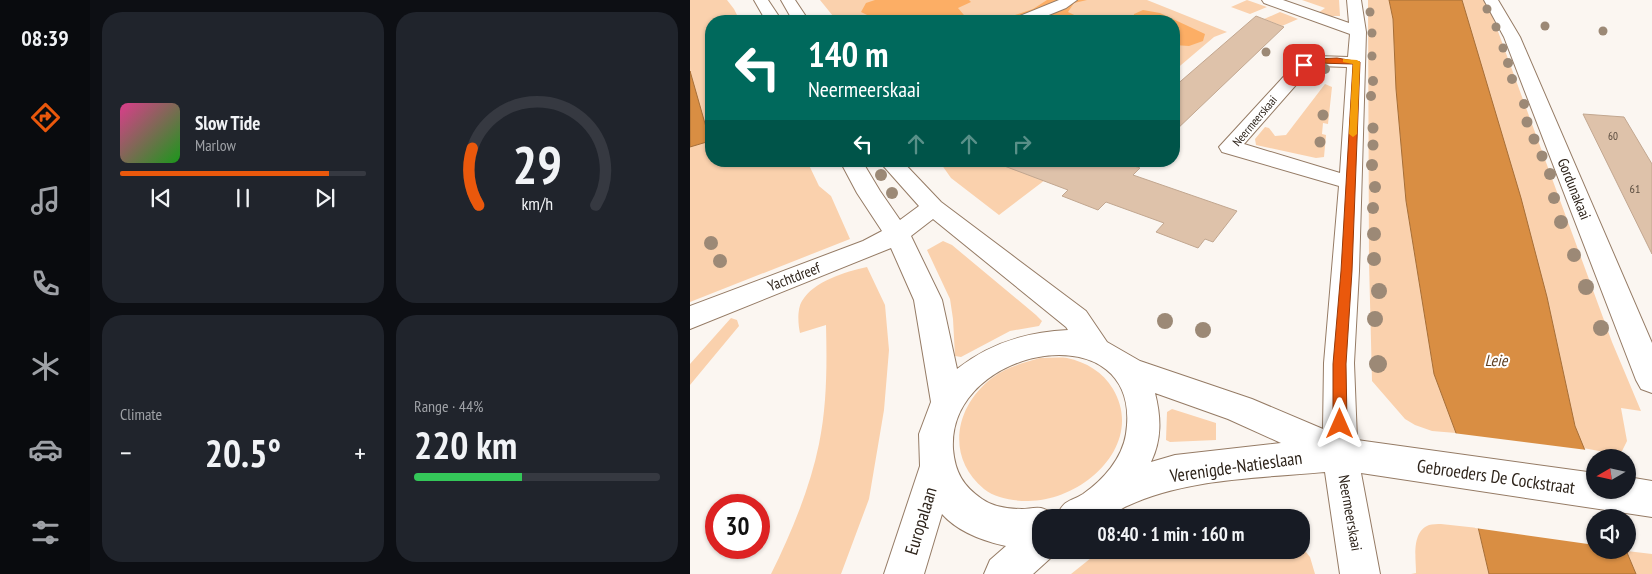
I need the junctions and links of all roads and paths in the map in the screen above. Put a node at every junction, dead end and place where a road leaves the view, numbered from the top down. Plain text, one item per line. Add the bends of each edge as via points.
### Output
1 (761, 0) edge
2 (788, 0) edge
3 (1070, 0) edge
4 (1269, 0) edge
5 (1354, 0) edge
6 (1491, 0) edge
7 (770, 15) edge
8 (797, 15) edge
9 (1037, 15) edge
10 (1358, 32) junction
11 (1357, 62) junction
12 (855, 167) edge
13 (896, 167) edge
14 (1350, 182) junction
15 (933, 207) junction
16 (897, 234) junction
17 (690, 318) edge
18 (1096, 349) junction
19 (1126, 369) junction
20 (1652, 380) edge
21 (948, 402) junction
22 (1340, 454) junction
23 (936, 468) junction
24 (1114, 492) junction
25 (1652, 499) edge
26 (1092, 509) edge
27 (1032, 529) edge
28 (1032, 548) edge
29 (904, 574) edge
30 (1004, 574) edge
31 (1360, 574) edge

1 - 7 street
2 - 8 street
3 - 9 street
4 - 10 street
5 - 10 street, Neermeerskaai
6 - 20 street, Gordunakaai via 1512,37
10 - 11 street, Neermeerskaai
11 - 14 street, Neermeerskaai
11 - 14 street, Neermeerskaai via 1316,61 1304,65 1230,146
12 - 16 street
13 - 15 street, Verenigde-Natieslaan
14 - 22 street, Neermeerskaai via 1339,364
15 - 16 street
15 - 18 street, Verenigde-Natieslaan via 1076,318
16 - 17 street, Yachtdreef via 864,251
16 - 21 street via 928,300
18 - 19 street, Verenigde-Natieslaan
18 - 21 street, Verenigde-Natieslaan via 1070,342 1043,342 1016,348 989,361 966,379
19 - 22 street, Verenigde-Natieslaan via 1240,409
19 - 24 street, Verenigde-Natieslaan via 1142,398 1145,428 1136,462
21 - 23 street, Verenigde-Natieslaan via 936,435
22 - 24 street, Verenigde-Natieslaan via 1175,472
22 - 25 street, Gebroeders De Cockstraat
22 - 31 street, Neermeerskaai
23 - 27 street, Verenigde-Natieslaan via 947,492 966,512 992,525
23 - 29 street, Europalaan
24 - 26 street, Verenigde-Natieslaan
28 - 30 street

